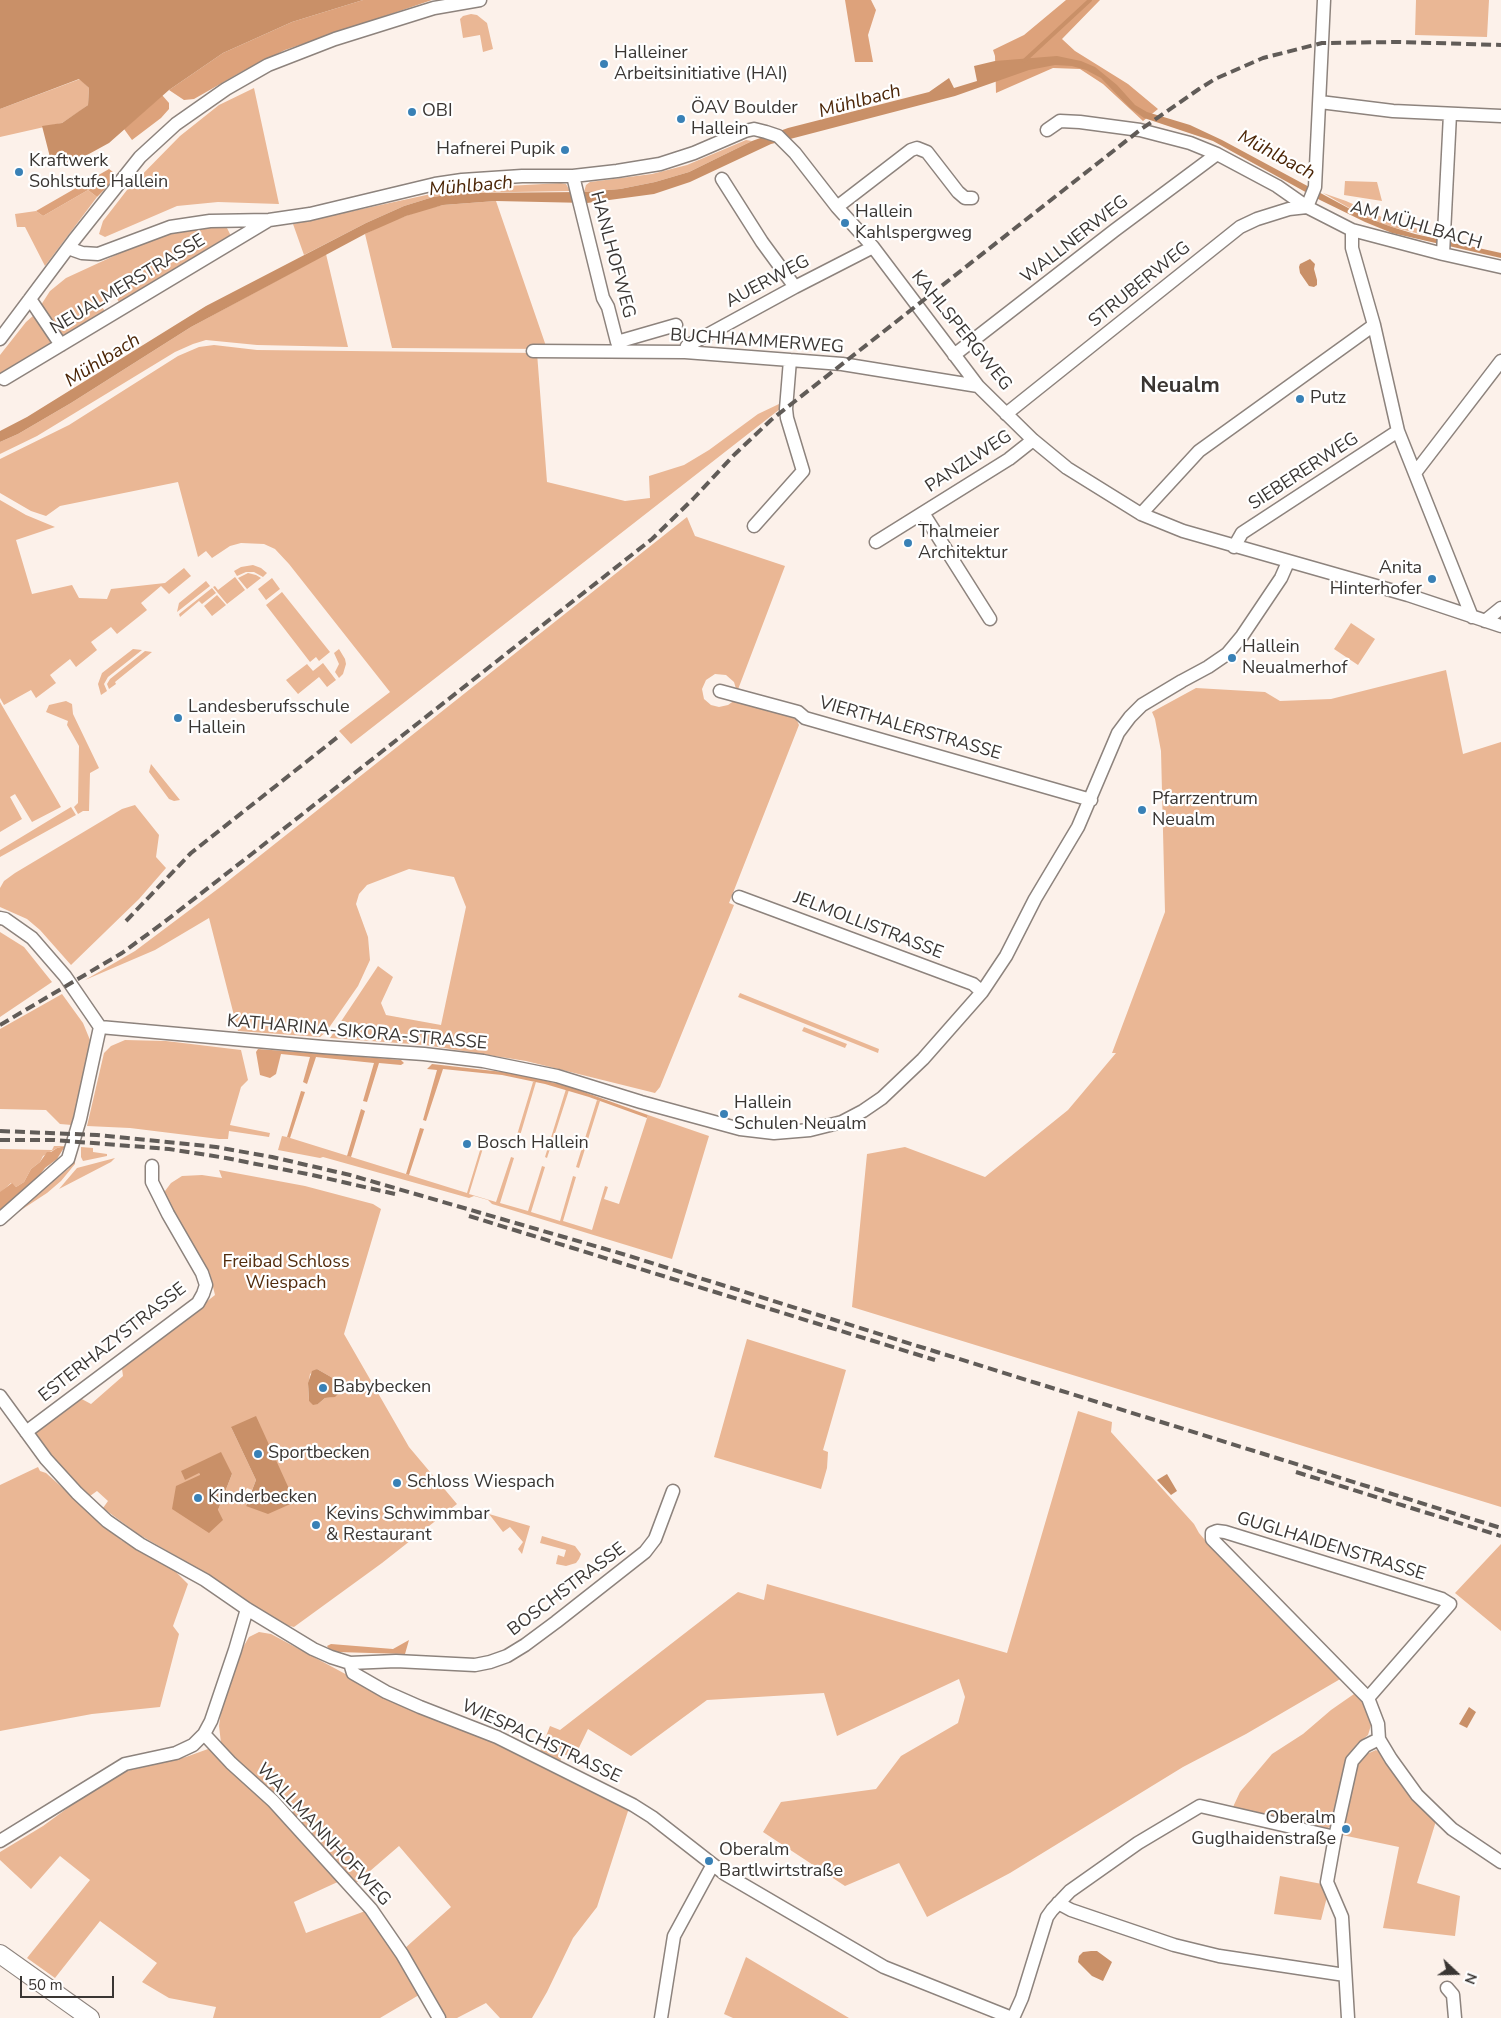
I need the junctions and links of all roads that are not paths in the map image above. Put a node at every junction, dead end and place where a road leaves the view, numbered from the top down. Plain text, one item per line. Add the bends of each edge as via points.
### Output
1 (480, 0) edge
2 (1324, 0) edge
3 (1320, 102) junction
4 (1450, 114) junction
5 (1501, 116) edge
6 (754, 130) joint
7 (1047, 130) dead end
8 (1217, 154) junction
9 (722, 179) dead end
10 (574, 182) junction
11 (972, 198) dead end
12 (1309, 203) junction
13 (837, 206) junction
14 (269, 220) junction
15 (1352, 230) junction
16 (1444, 246) junction
17 (873, 247) junction
18 (68, 248) junction
19 (1501, 267) edge
20 (795, 287) junction
21 (30, 299) junction
22 (1374, 325) junction
23 (676, 326) dead end
24 (653, 332) junction
25 (0, 339) edge
26 (61, 345) junction
27 (533, 352) dead end
28 (658, 352) junction
29 (685, 352) junction
30 (954, 355) junction
31 (790, 360) junction
32 (1501, 361) edge
33 (4, 379) dead end
34 (978, 386) junction
35 (1006, 414) junction
36 (1398, 431) junction
37 (1033, 440) junction
38 (1415, 472) junction
39 (923, 513) junction
40 (1141, 514) junction
41 (754, 526) dead end
42 (876, 542) dead end
43 (1234, 547) junction
44 (1288, 562) junction
45 (1501, 608) edge
46 (1472, 617) junction
47 (990, 619) dead end
48 (1485, 621) junction
49 (1501, 626) edge
50 (720, 691) dead end
51 (1092, 800) junction
52 (739, 897) dead end
53 (0, 918) edge
54 (982, 992) junction
55 (100, 1027) junction
56 (152, 1166) dead end
57 (0, 1220) edge
58 (0, 1396) edge
59 (26, 1432) junction
60 (673, 1491) dead end
61 (247, 1609) junction
62 (350, 1663) junction
63 (1368, 1698) junction
64 (204, 1734) junction
65 (1379, 1739) junction
66 (1335, 1837) junction
67 (0, 1841) edge
68 (1501, 1862) edge
69 (712, 1866) junction
70 (1058, 1903) junction
71 (0, 1954) edge
72 (0, 1958) edge
73 (22, 1971) junction
74 (1345, 1975) junction
75 (1447, 1988) dead end
76 (90, 2018) edge
77 (439, 2018) edge
78 (661, 2018) edge
79 (1013, 2018) edge
80 (1348, 2018) edge
81 (1455, 2018) edge

1 - 18 street via 434,8 335,39 268,65 226,90 176,124 140,157
2 - 3 street
3 - 4 street
3 - 12 street via 1315,186
4 - 5 street
4 - 16 street
6 - 10 street, NEUALMERSTRASSE via 660,164
6 - 13 street, KAHLSPERGWEG via 778,136
7 - 8 street, AM MÜHLBACH via 1060,121 1140,130
8 - 12 street, AM MÜHLBACH
8 - 30 street, WALLNERWEG
9 - 20 street
10 - 14 street, NEUALMERSTRASSE via 522,176 462,180
10 - 24 street, HANLHOFWEG via 617,342
11 - 13 street via 965,198 958,192 927,152 918,148
12 - 15 street, AM MÜHLBACH
12 - 35 street, STRUBERWEG via 1240,227
13 - 17 street, KAHLSPERGWEG
14 - 18 street, NEUALMERSTRASSE via 210,220 170,227 98,254
14 - 26 street, NEUALMERSTRASSE
15 - 16 street, AM MÜHLBACH
15 - 22 street via 1352,248
16 - 19 street, AM MÜHLBACH
17 - 20 street, AUERWEG
17 - 30 street, KAHLSPERGWEG
18 - 21 street
20 - 29 street, AUERWEG via 686,346
21 - 25 street
21 - 26 street
22 - 36 street
22 - 40 street via 1199,451
23 - 24 street, HANLHOFWEG
24 - 28 street
26 - 33 street, NEUALMERSTRASSE
27 - 28 street, BUCHHAMMERWEG
28 - 29 street, BUCHHAMMERWEG
29 - 31 street, BUCHHAMMERWEG
30 - 34 street, KAHLSPERGWEG
31 - 34 street, BUCHHAMMERWEG via 842,364
31 - 41 street via 787,418 803,471
32 - 38 street
34 - 35 street, KAHLSPERGWEG
35 - 37 street, KAHLSPERGWEG
36 - 38 street
36 - 43 street, SIEBERERWEG via 1242,533
37 - 39 street, PANZLWEG via 1009,459
37 - 40 street, KAHLSPERGWEG via 1067,468
38 - 46 street
39 - 42 street, PANZLWEG
39 - 47 street, PANZLWEG
40 - 43 street, KAHLSPERGWEG
43 - 44 street, KAHLSPERGWEG
44 - 46 street, KAHLSPERGWEG via 1401,592
44 - 51 street, KATHARINA-SIKORA-STRASSE via 1276,585 1227,654 1142,704 1130,717 1118,733
45 - 48 street
46 - 48 street, KAHLSPERGWEG
48 - 49 street, KAHLSPERGWEG
50 - 51 street, VIERTHALERSTRASSE
51 - 54 street, KATHARINA-SIKORA-STRASSE via 1006,956
52 - 54 street, JELMOLLISTRASSE via 972,984
53 - 55 street via 32,938 65,976
54 - 55 street, KATHARINA-SIKORA-STRASSE via 908,1074 863,1111 842,1122 810,1130 774,1133 718,1124 557,1076 483,1061
55 - 57 street via 70,1154
56 - 59 street, ESTERHAZYSTRASSE via 152,1182 202,1273 206,1285 203,1294 198,1303
58 - 59 street
59 - 61 street via 46,1459 107,1521
60 - 62 street, BOSCHSTRASSE via 655,1539 645,1552 507,1656 474,1664
61 - 62 street, BOSCHSTRASSE via 313,1649
61 - 64 street
62 - 69 street, WIESPACHSTRASSE via 353,1673 386,1692 497,1737 633,1804
63 - 63 street, GUGLHAIDENSTRASSE via 1212,1539 1212,1534 1224,1532 1450,1604
63 - 65 street, GUGLHAIDENSTRASSE via 1378,1724
64 - 67 street via 193,1745 176,1753 125,1764
64 - 77 street, WALLMANNHOFWEG via 273,1801 371,1909
65 - 66 street via 1365,1746 1352,1761
65 - 68 street, GUGLHAIDENSTRASSE via 1417,1795 1452,1829
66 - 70 street via 1200,1806 1138,1844 1070,1891
66 - 74 street via 1327,1882 1342,1917
69 - 78 street via 674,1936
69 - 79 street, WIESPACHSTRASSE via 896,1974
70 - 74 street via 1174,1946
70 - 79 street via 1047,1917
71 - 73 main road
72 - 73 main road
73 - 76 main road
74 - 80 street
75 - 81 street via 1453,1995

